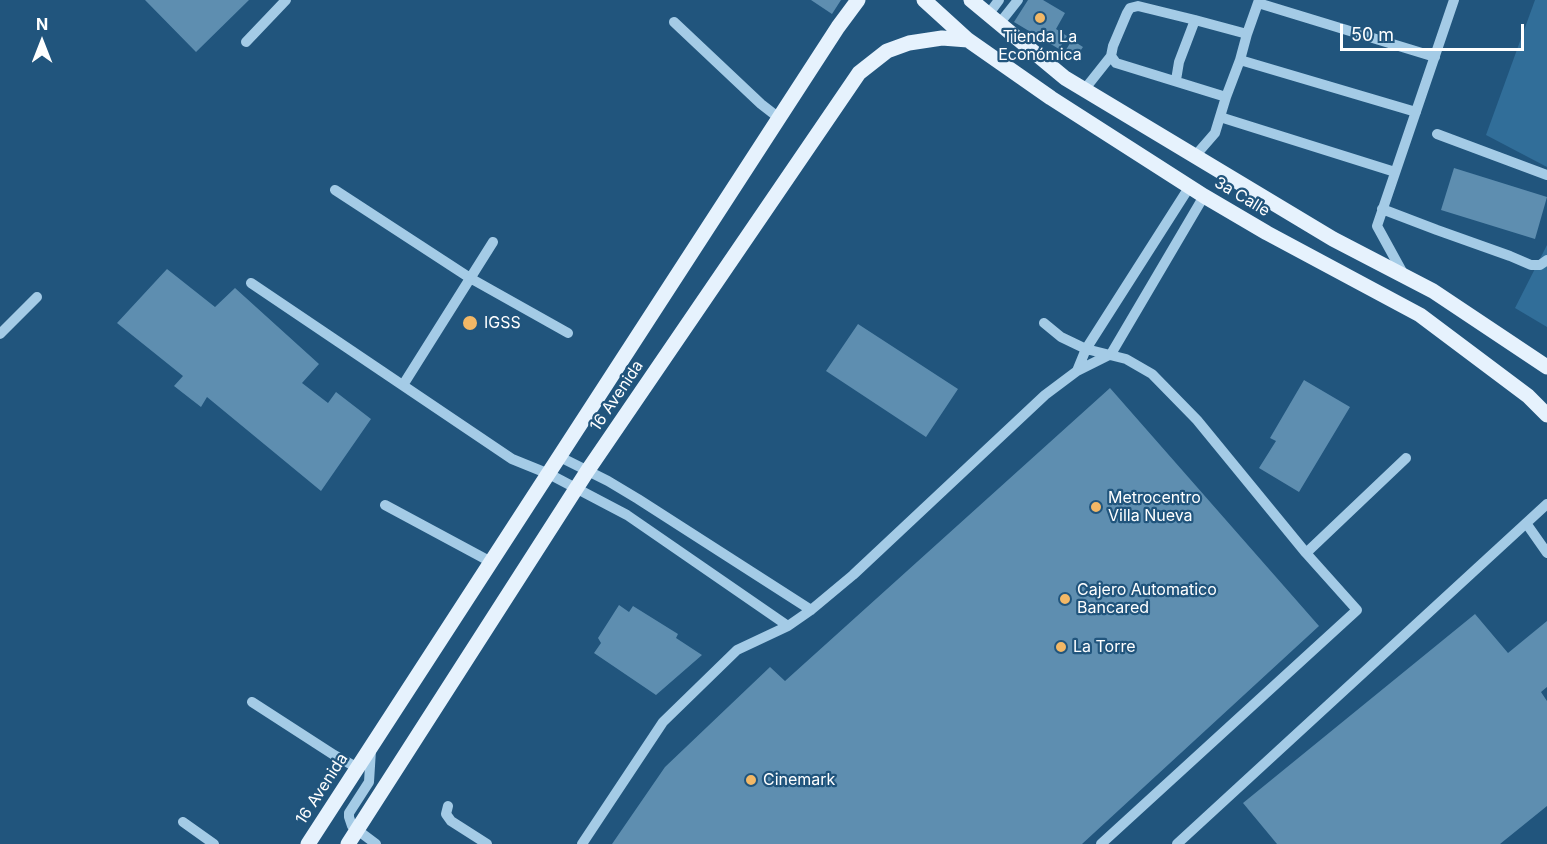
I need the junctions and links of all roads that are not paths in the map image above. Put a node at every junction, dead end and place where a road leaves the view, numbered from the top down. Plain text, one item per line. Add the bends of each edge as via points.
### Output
1 (286, 0) edge
2 (858, 0) edge
3 (924, 0) edge
4 (971, 0) edge
5 (999, 0) edge
6 (1018, 0) edge
7 (1454, 0) edge
8 (1258, 1) edge
9 (993, 19) junction
10 (1195, 20) junction
11 (674, 22) dead end
12 (1247, 34) junction
13 (968, 40) junction
14 (246, 42) dead end
15 (1111, 56) junction
16 (1435, 57) junction
17 (1240, 60) junction
18 (1176, 81) junction
19 (1084, 90) junction
20 (1226, 97) junction
21 (1416, 112) junction
22 (1220, 117) junction
23 (779, 118) junction
24 (1437, 134) dead end
25 (1195, 156) junction
26 (1395, 172) junction
27 (1547, 175) edge
28 (1190, 186) junction
29 (335, 190) dead end
30 (1204, 196) junction
31 (1382, 209) junction
32 (492, 242) dead end
33 (1547, 261) edge
34 (1405, 277) junction
35 (470, 278) junction
36 (251, 283) dead end
37 (37, 297) dead end
38 (1044, 323) dead end
39 (568, 333) dead end
40 (0, 334) edge
41 (1086, 349) junction
42 (1111, 354) junction
43 (1547, 367) edge
44 (1077, 372) junction
45 (403, 385) junction
46 (1547, 415) edge
47 (560, 457) junction
48 (1406, 458) dead end
49 (588, 470) junction
50 (549, 474) junction
51 (577, 490) junction
52 (1547, 504) edge
53 (385, 505) dead end
54 (1526, 523) junction
55 (1306, 553) junction
56 (1547, 553) edge
57 (491, 562) junction
58 (812, 610) junction
59 (788, 626) junction
60 (252, 702) dead end
61 (371, 747) junction
62 (358, 768) junction
63 (448, 806) dead end
64 (183, 822) dead end
65 (357, 830) junction
66 (214, 844) edge
67 (308, 844) edge
68 (348, 844) edge
69 (376, 844) edge
70 (487, 844) edge
71 (582, 844) edge
72 (1101, 844) edge
73 (1177, 844) edge

1 - 14 street
2 - 23 main road, 16 Avenida
3 - 13 main road, 3a Calle
4 - 9 main road, 3a Calle
5 - 9 street
6 - 9 street
7 - 16 street
8 - 12 street
8 - 16 street
9 - 19 main road, 3a Calle
10 - 12 street
10 - 15 street via 1138,6 1130,8
10 - 18 street
11 - 23 street
12 - 17 street
13 - 28 main road, 3a Calle
13 - 49 main road, 16 Avenida via 942,38 909,43 887,51 859,73
15 - 18 street via 1116,63
15 - 19 street
16 - 21 street
17 - 20 street
17 - 21 street
18 - 20 street
19 - 25 main road, 3a Calle
20 - 22 street
21 - 26 street
22 - 25 street via 1215,133
22 - 26 street
23 - 47 main road, 16 Avenida
24 - 27 street
25 - 34 main road, 3a Calle via 1333,239
26 - 31 street
28 - 30 main road, 3a Calle
28 - 41 street
29 - 35 street
30 - 42 street
30 - 46 main road, 3a Calle via 1420,315 1528,396
31 - 33 street via 1531,265
31 - 34 street via 1377,226
32 - 35 street
34 - 43 main road, 3a Calle via 1433,291
35 - 39 street
35 - 45 street
36 - 45 street
37 - 40 street
38 - 41 street
41 - 42 street
41 - 44 street
42 - 44 street
42 - 55 street via 1160,381
44 - 58 street via 1045,395
45 - 50 street via 512,459
47 - 49 street
47 - 50 main road, 16 Avenida
48 - 55 street
49 - 51 main road, 16 Avenida
49 - 58 street
50 - 51 street
50 - 57 main road, 16 Avenida
51 - 59 street via 643,525
51 - 65 main road, 16 Avenida
52 - 54 street
53 - 57 street
54 - 56 street
54 - 73 street
55 - 72 street via 1356,610
57 - 61 main road, 16 Avenida
58 - 59 street
59 - 71 street via 737,650 663,722
60 - 62 street
61 - 62 main road, 16 Avenida
61 - 65 street via 369,782 349,813
62 - 67 main road, 16 Avenida
63 - 70 street via 446,814 451,821
64 - 66 street
65 - 68 main road, 16 Avenida
65 - 69 street

